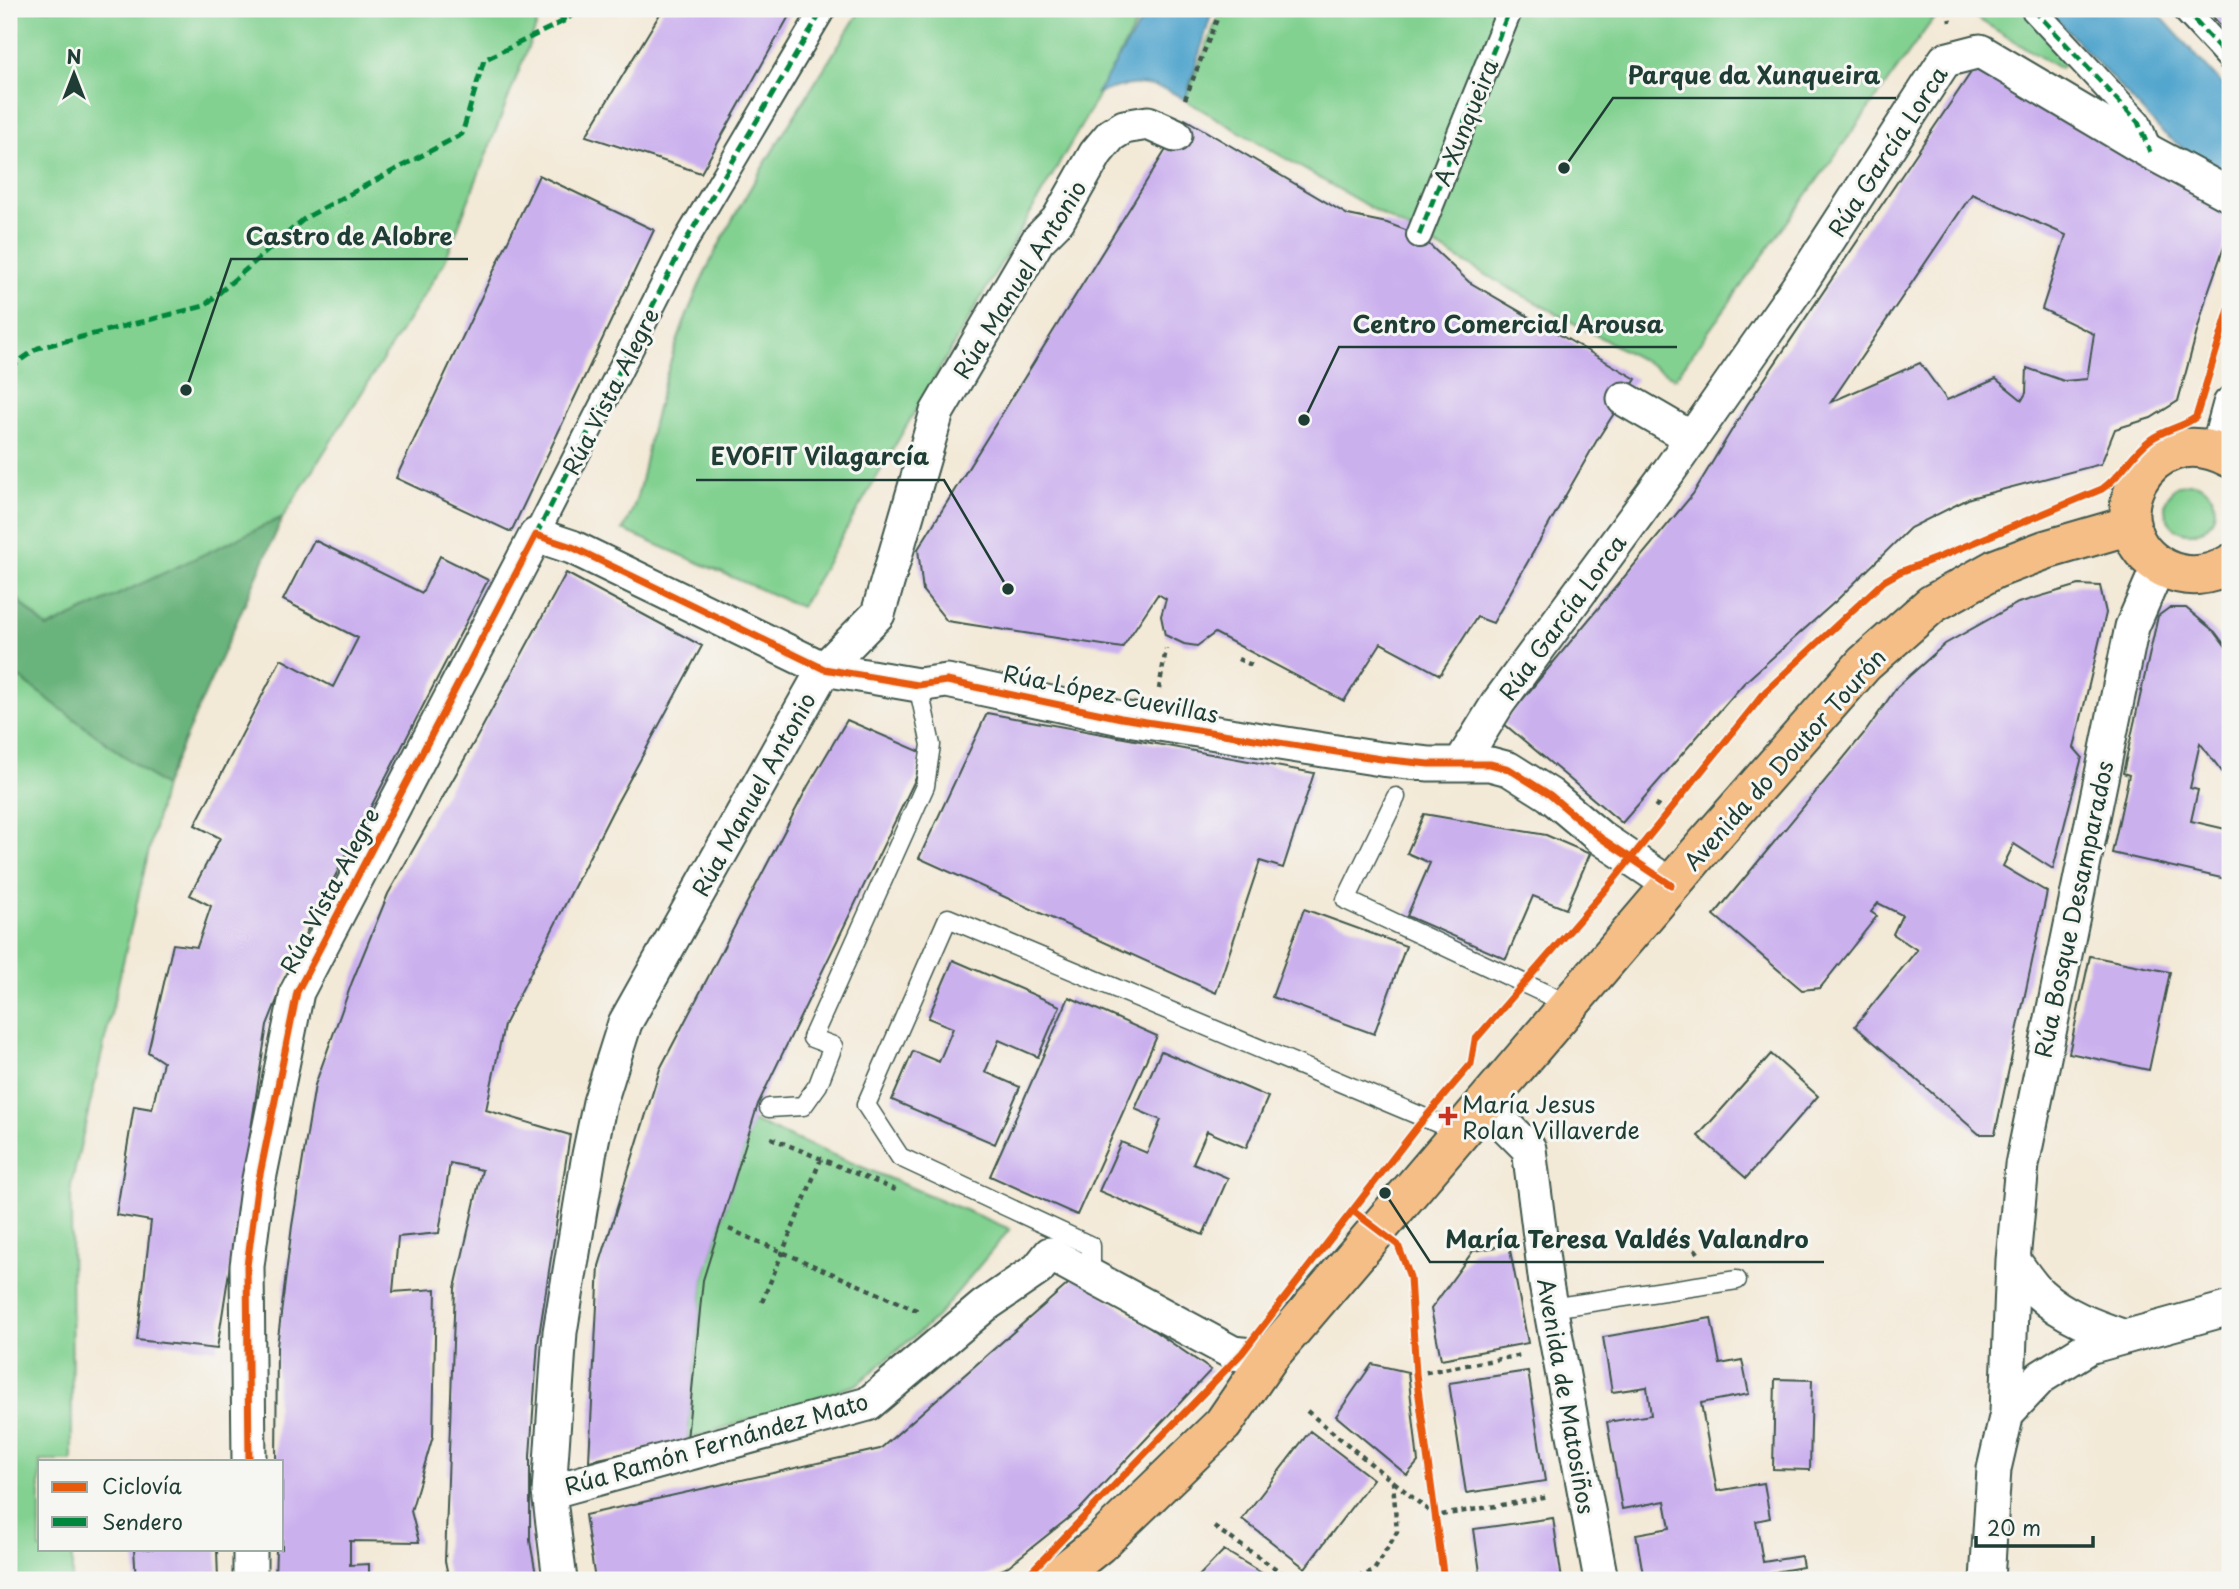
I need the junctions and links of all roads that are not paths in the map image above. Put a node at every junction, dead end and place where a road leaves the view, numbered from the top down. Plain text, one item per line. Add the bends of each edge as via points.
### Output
1 (823, 9) edge
2 (1510, 9) edge
3 (2034, 9) edge
4 (2184, 9) edge
5 (2230, 59) edge
6 (1175, 135) dead end
7 (2150, 152) junction
8 (2230, 195) edge
9 (1419, 235) dead end
10 (1624, 399) dead end
11 (2230, 404) edge
12 (1691, 438) junction
13 (2224, 455) edge
14 (2131, 525) junction
15 (536, 535) junction
16 (2230, 564) edge
17 (2158, 565) junction
18 (824, 669) junction
19 (918, 685) junction
20 (1461, 763) junction
21 (1396, 797) dead end
22 (1671, 885) junction
23 (1570, 1005) junction
24 (769, 1108) dead end
25 (1473, 1119) junction
26 (2013, 1260) junction
27 (1091, 1275) junction
28 (1737, 1280) dead end
29 (1551, 1308) junction
30 (2230, 1308) edge
31 (2122, 1336) junction
32 (1269, 1357) junction
33 (2007, 1413) junction
34 (249, 1460) edge
35 (549, 1492) junction
36 (250, 1550) edge
37 (250, 1580) edge
38 (560, 1580) edge
39 (1054, 1580) edge
40 (1601, 1580) edge
41 (1987, 1580) edge

1 - 15 street, Rúa Vista Alegre via 685,242
2 - 9 street, A Xunqueira
3 - 7 street via 2138,122
4 - 5 street
6 - 18 street, Rúa Manuel Antonio via 1149,123 1124,127 1111,135 1059,220 1038,240 937,412 878,614
7 - 8 street, Rúa García Lorca
7 - 12 street, Rúa García Lorca via 1980,51 1945,60 1800,284
10 - 12 street
11 - 13 street
12 - 20 street, Rúa García Lorca via 1498,703
13 - 14 main road via 2198,447 2160,457 2134,486
14 - 17 main road via 2136,541
14 - 22 main road, Avenida do Doutor Tourón via 1995,569 1932,604 1864,664
15 - 18 street, Rúa López Cuevillas via 572,547
15 - 34 street, Rúa Vista Alegre via 297,992 257,1189 247,1266
16 - 17 main road via 2194,576
17 - 26 street, Rúa Bosque Desamparados via 2132,627 2029,1126
18 - 19 street, Rúa López Cuevillas
18 - 35 street, Rúa Manuel Antonio via 625,1023 600,1102 564,1305
19 - 20 street, Rúa López Cuevillas via 947,681 1121,719 1381,759
19 - 24 lane via 931,744 925,786 812,1038 833,1046 818,1085 803,1106
20 - 22 street, Rúa López Cuevillas via 1509,769
21 - 23 lane via 1346,900
22 - 23 main road, Avenida do Doutor Tourón
23 - 25 main road, Avenida do Doutor Tourón
25 - 27 lane via 948,918 866,1105 900,1157 1091,1246
25 - 29 street, Avenida de Matosiños via 1529,1149
25 - 32 main road, Avenida do Doutor Tourón
26 - 31 street via 2038,1293 2062,1312
26 - 33 street, Rúa Bosque Desamparados
27 - 32 street, Rúa Ramón Fernández Mato via 1233,1353
27 - 35 street, Rúa Ramón Fernández Mato via 1050,1254 1038,1269 984,1306 868,1404
28 - 29 lane
29 - 40 street, Avenida de Matosiños
30 - 31 street
31 - 33 street via 2063,1361 2025,1391
32 - 39 main road, Avenida do Doutor Tourón via 1223,1424 1099,1544
33 - 41 street, Rúa Bosque Desamparados via 1994,1469
35 - 38 street, Rúa Manuel Antonio
36 - 37 street

